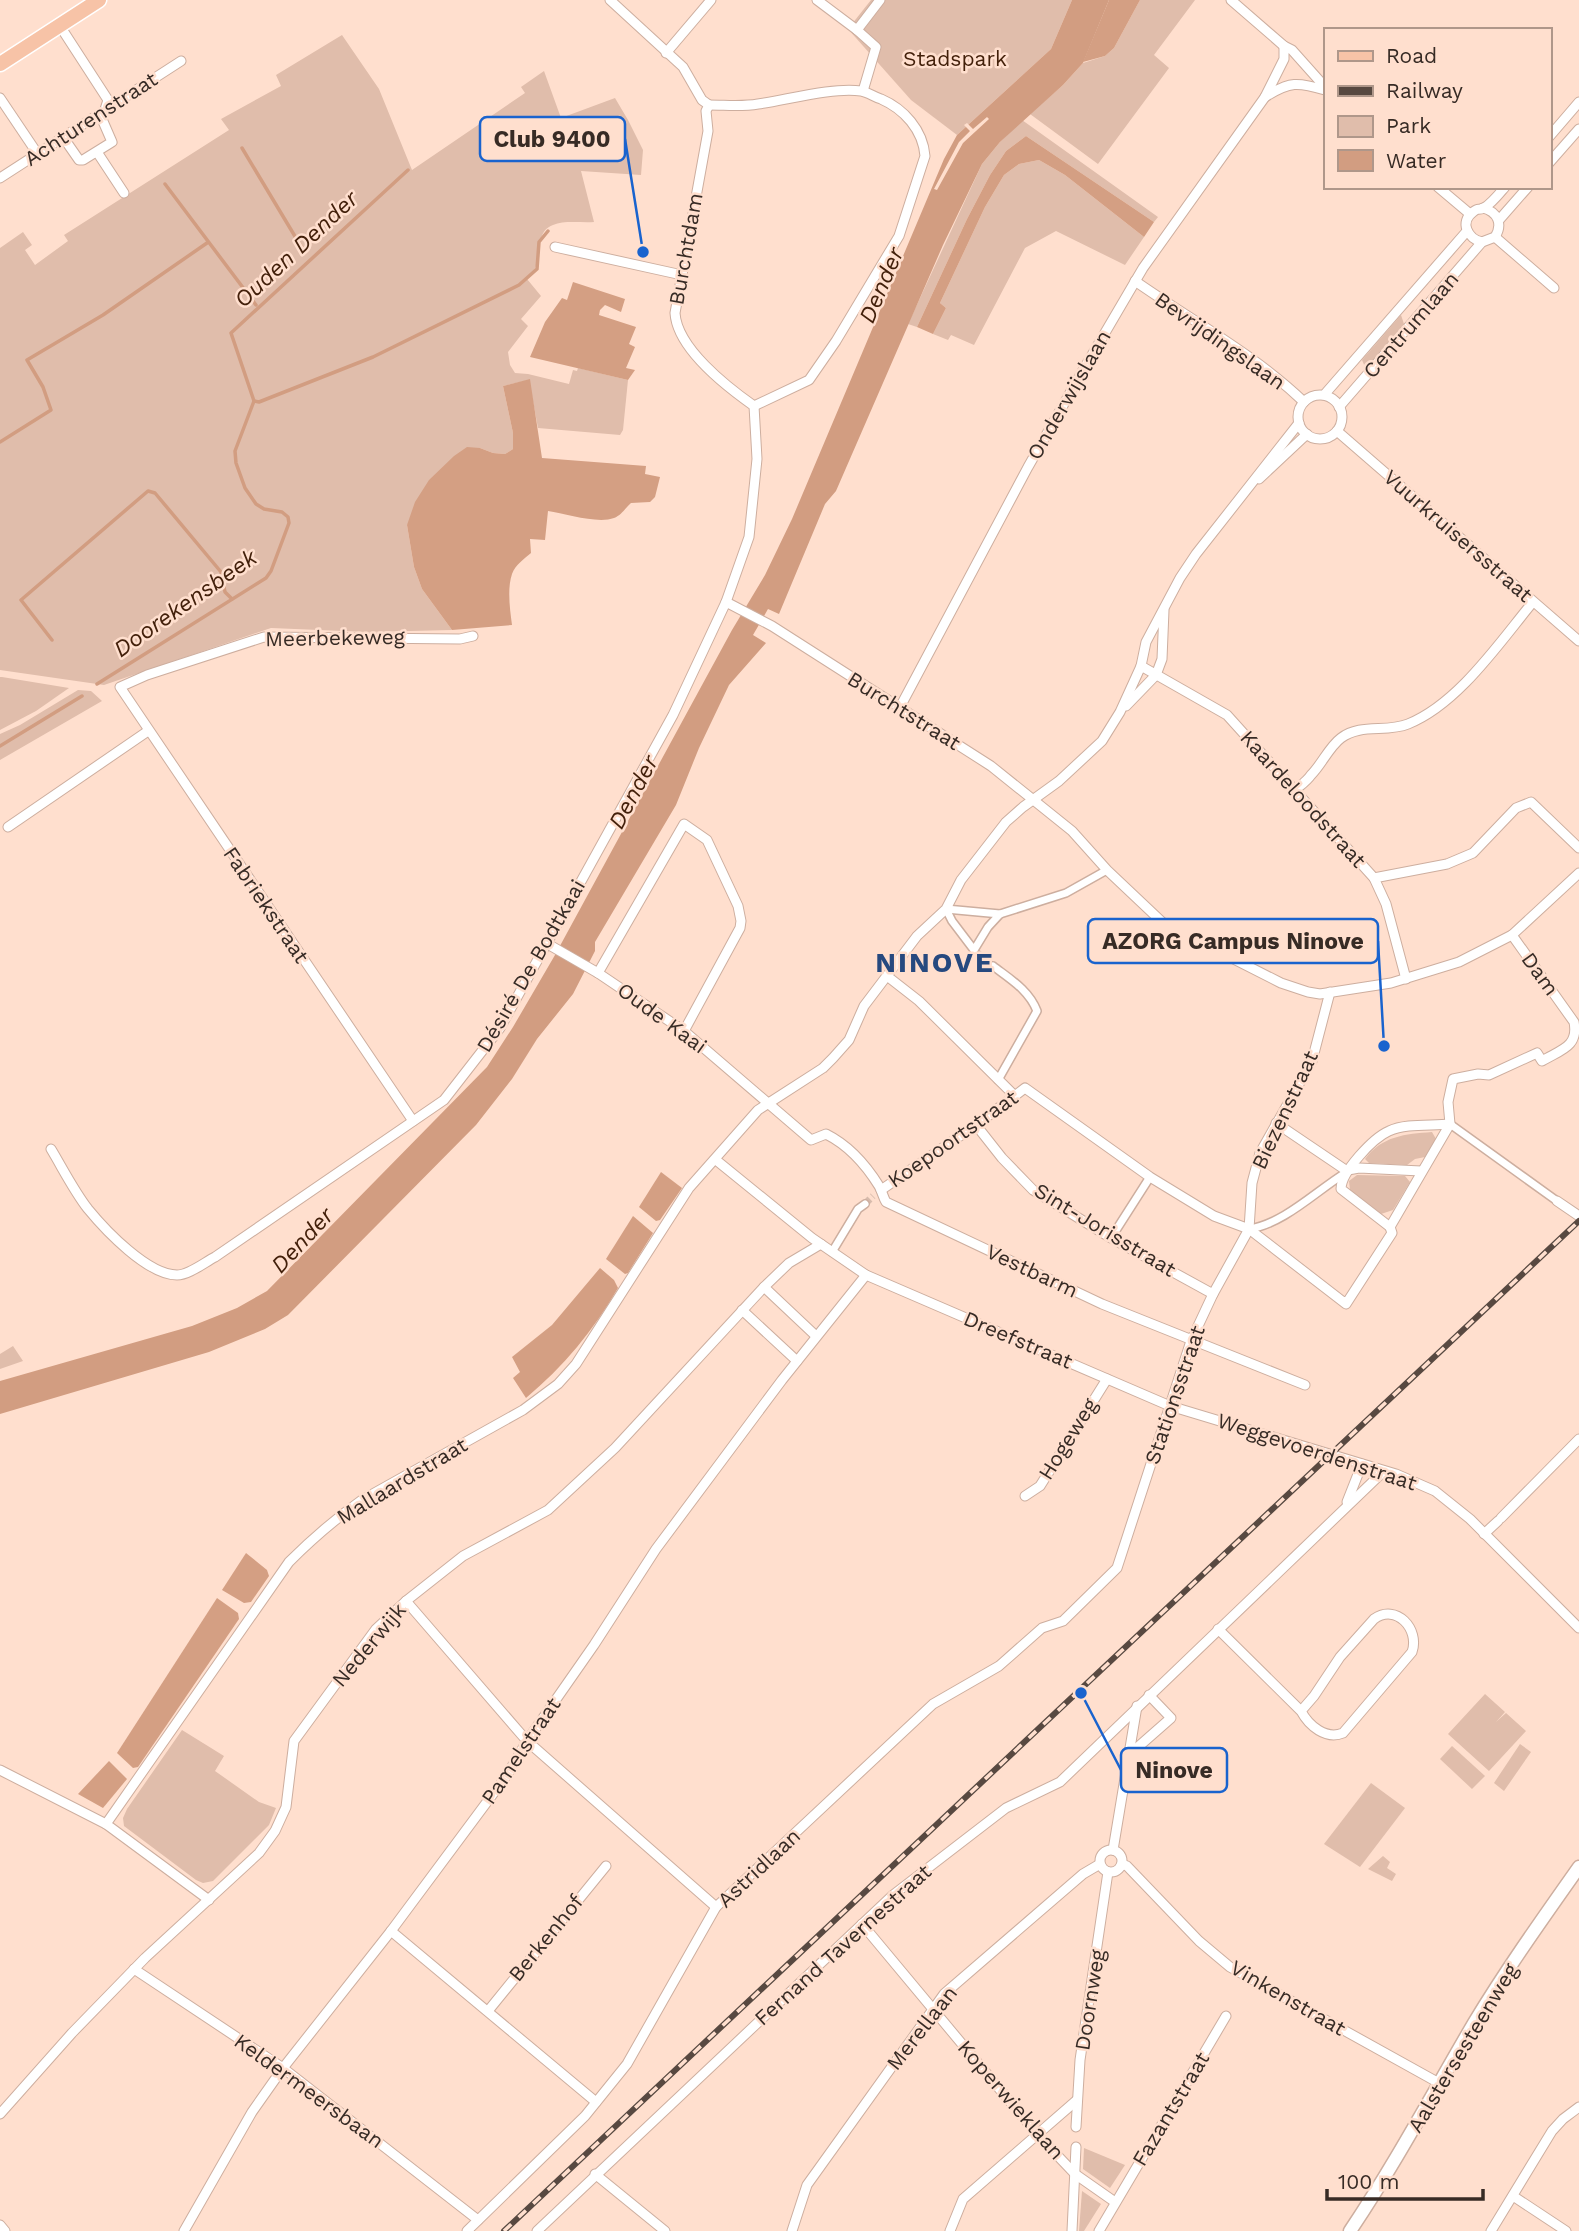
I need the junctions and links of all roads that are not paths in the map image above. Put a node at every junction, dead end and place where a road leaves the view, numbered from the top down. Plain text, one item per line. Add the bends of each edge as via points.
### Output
1 (99, 0) edge
2 (610, 0) edge
3 (711, 0) edge
4 (817, 0) edge
5 (880, 0) edge
6 (1231, 0) edge
7 (60, 26) junction
8 (857, 30) junction
9 (1284, 46) junction
10 (666, 53) junction
11 (181, 61) dead end
12 (0, 64) edge
13 (1324, 88) edge
14 (1324, 89) edge
15 (863, 91) junction
16 (1265, 97) junction
17 (0, 98) edge
18 (1579, 102) edge
19 (709, 105) junction
20 (105, 110) junction
21 (1567, 116) junction
22 (1579, 127) edge
23 (1551, 134) edge
24 (63, 137) junction
25 (97, 152) junction
26 (37, 153) junction
27 (1551, 161) edge
28 (0, 178) edge
29 (1440, 189) edge
30 (1504, 189) edge
31 (1526, 189) edge
32 (124, 193) dead end
33 (1483, 208) junction
34 (1470, 214) junction
35 (1499, 220) junction
36 (1467, 231) junction
37 (1495, 237) junction
38 (1482, 242) junction
39 (555, 247) dead end
40 (682, 275) junction
41 (1135, 281) junction
42 (1554, 288) dead end
43 (1324, 395) junction
44 (1304, 402) junction
45 (754, 406) junction
46 (1339, 407) junction
47 (1299, 423) junction
48 (1337, 431) junction
49 (1307, 434) junction
50 (1242, 494) junction
51 (726, 602) junction
52 (1533, 602) junction
53 (1164, 606) junction
54 (473, 636) dead end
55 (1579, 641) edge
56 (1141, 666) junction
57 (1156, 675) junction
58 (120, 687) joint
59 (899, 709) junction
60 (1120, 712) junction
61 (148, 731) junction
62 (1295, 790) junction
63 (1033, 799) junction
64 (8, 827) dead end
65 (1579, 848) edge
66 (1107, 870) junction
67 (1579, 873) edge
68 (1374, 877) junction
69 (946, 909) junction
70 (1000, 914) junction
71 (1512, 935) junction
72 (549, 945) junction
73 (993, 966) tunnel mouth
74 (598, 973) junction
75 (887, 976) junction
76 (1406, 979) junction
77 (1330, 992) junction
78 (684, 1031) junction
79 (1578, 1034) edge
80 (999, 1080) junction
81 (1015, 1096) junction
82 (768, 1105) junction
83 (413, 1121) junction
84 (1276, 1123) junction
85 (976, 1125) junction
86 (1450, 1125) junction
87 (51, 1149) dead end
88 (716, 1160) junction
89 (1348, 1171) junction
90 (1422, 1171) junction
91 (1150, 1177) junction
92 (877, 1193) junction
93 (1557, 1201) joint
94 (865, 1204) tunnel mouth
95 (1579, 1216) edge
96 (1390, 1227) junction
97 (1249, 1229) junction
98 (1111, 1238) junction
99 (821, 1244) junction
100 (832, 1252) junction
101 (866, 1276) junction
102 (764, 1287) junction
103 (1213, 1294) junction
104 (742, 1310) junction
105 (816, 1336) junction
106 (1191, 1341) junction
107 (797, 1361) junction
108 (1107, 1378) junction
109 (1306, 1385) dead end
110 (1170, 1406) junction
111 (1579, 1439) edge
112 (1362, 1464) junction
113 (1384, 1471) junction
114 (1025, 1496) dead end
115 (1346, 1505) junction
116 (1484, 1534) junction
117 (1116, 1568) joint
118 (406, 1601) junction
119 (1579, 1628) edge
120 (1218, 1629) junction
121 (1149, 1695) junction
122 (1137, 1706) junction
123 (1301, 1711) junction
124 (527, 1741) junction
125 (1130, 1754) junction
126 (0, 1770) edge
127 (106, 1824) junction
128 (1114, 1850) junction
129 (1100, 1864) junction
130 (1122, 1864) junction
131 (606, 1866) dead end
132 (1579, 1867) edge
133 (1108, 1872) junction
134 (209, 1900) junction
135 (716, 1907) junction
136 (862, 1924) junction
137 (391, 1931) junction
138 (134, 1969) junction
139 (933, 2010) junction
140 (488, 2011) junction
141 (1226, 2016) dead end
142 (283, 2068) junction
143 (1439, 2083) junction
144 (1077, 2100) junction
145 (596, 2102) junction
146 (1577, 2111) edge
147 (0, 2114) edge
148 (1076, 2127) dead end
149 (1037, 2134) junction
150 (1076, 2147) dead end
151 (595, 2174) junction
152 (1075, 2174) junction
153 (1513, 2196) junction
154 (1115, 2202) junction
155 (478, 2220) junction
156 (0, 2225) edge
157 (5, 2231) edge
158 (184, 2231) edge
159 (467, 2231) edge
160 (537, 2231) edge
161 (665, 2231) edge
162 (792, 2231) edge
163 (950, 2231) edge
164 (1072, 2231) edge
165 (1098, 2231) edge
166 (1350, 2231) edge
167 (1491, 2231) edge
168 (1566, 2231) edge

1 - 7 main road
2 - 10 street
3 - 10 street
4 - 8 street
5 - 8 street
6 - 9 street
7 - 12 main road
7 - 20 street via 108,100
8 - 15 street via 876,47
9 - 13 street
9 - 16 street, Onderwijslaan via 1284,59
10 - 19 street via 683,67
11 - 20 street, Achturenstraat
14 - 16 street via 1292,83
15 - 19 street via 742,106
15 - 45 street via 893,103 916,128 924,145 925,156 899,236 809,380
16 - 41 street, Onderwijslaan
17 - 26 street
18 - 21 street
19 - 40 street, Burchtdam
20 - 24 street, Achturenstraat
20 - 25 street via 102,119 112,142
21 - 22 street
21 - 23 street
22 - 27 street
24 - 25 street via 79,160
24 - 26 street, Achturenstraat
25 - 32 street
26 - 28 street, Achturenstraat
29 - 34 street
30 - 33 street
31 - 35 street
33 - 34 street
33 - 35 street
34 - 36 street
35 - 37 street
36 - 38 street
36 - 43 street, Centrumlaan
37 - 38 street, Centrumlaan
37 - 42 street
38 - 46 street, Centrumlaan
39 - 40 street
40 - 45 street, Burchtdam via 675,313 679,332 707,367
41 - 44 street, Bevrijdingslaan via 1222,338
41 - 59 street, Onderwijslaan via 1028,467
43 - 44 street, Centrumlaan
43 - 46 street
44 - 47 street
45 - 51 street, Désiré De Bodtkaai via 755,489 749,537
46 - 48 street
47 - 49 street
47 - 50 street
48 - 49 street via 1320,439
48 - 52 street, Vuurkruisersstraat
49 - 50 street
50 - 53 street
51 - 59 street, Burchtstraat via 772,626
51 - 72 street, Désiré De Bodtkaai via 673,715
52 - 55 street, Vuurkruisersstraat
52 - 62 street via 1472,676 1443,702 1408,724 1355,730 1343,737
53 - 56 street via 1146,642
53 - 57 street via 1162,659
54 - 58 street, Meerbekeweg via 264,637
56 - 57 street, Kaardeloodstraat
56 - 60 street
57 - 60 street
57 - 62 street, Kaardeloodstraat via 1227,715
58 - 61 street, Fabriekstraat
59 - 63 street, Burchtstraat via 991,766
60 - 63 street via 1088,756
61 - 64 street
61 - 83 street, Fabriekstraat
62 - 68 street, Kaardeloodstraat
63 - 66 street, Burchtstraat via 1072,831
63 - 69 street, Mallaardstraat via 1006,822 961,880
65 - 68 street via 1531,803 1524,803 1473,853 1447,864
66 - 70 street via 1066,893
66 - 77 street, Burchtstraat via 1162,922 1211,950 1295,989
67 - 71 street, Burchtstraat
68 - 76 street, Kaardeloodstraat
69 - 70 street
69 - 70 street via 974,950
69 - 75 street, Mallaardstraat via 917,936
71 - 76 street, Burchtstraat via 1459,962
71 - 79 street, Dam
72 - 74 street, Oude Kaai
72 - 83 street, Désiré De Bodtkaai via 473,1065 444,1100
73 - 80 street via 1024,990 1037,1011
74 - 78 street, Oude Kaai
74 - 78 street via 684,824 707,840 741,921
75 - 80 street
75 - 82 street, Mallaardstraat via 833,1058
76 - 77 street, Burchtstraat
77 - 84 street, Biezenstraat via 1311,1061
78 - 82 street, Oude Kaai
79 - 86 street, Dam via 1542,1061 1537,1053 1489,1075 1453,1079
80 - 81 street
81 - 85 street, Koepoortstraat
81 - 91 street, Koepoortstraat via 1025,1088
82 - 88 street, Mallaardstraat via 758,1110
82 - 92 street, Oude Kaai via 811,1140 826,1134 839,1140 859,1160
83 - 87 street, Désiré De Bodtkaai via 180,1276 150,1268 127,1248 89,1209
84 - 89 street
84 - 97 street, Biezenstraat via 1260,1153 1252,1183
85 - 92 street, Koepoortstraat
85 - 98 street, Sint-Jorisstraat via 1033,1190
86 - 89 street via 1388,1131 1362,1152
86 - 90 street
86 - 93 street
88 - 99 street, Dreefstraat
88 - 127 street, Mallaardstraat via 678,1204 598,1333 558,1384 523,1410 362,1500 289,1562
89 - 90 street
89 - 96 street via 1341,1189
89 - 97 street via 1283,1217
90 - 96 street
91 - 97 street via 1214,1216
91 - 98 street
92 - 106 street, Vestbarm via 886,1202 1102,1304
93 - 95 street
94 - 100 street
96 - 97 street via 1392,1233 1346,1304
97 - 103 street, Stationsstraat
98 - 103 street, Sint-Jorisstraat
99 - 100 street, Dreefstraat
99 - 102 street, Nederwijk via 789,1263
100 - 101 street, Dreefstraat
101 - 105 street, Pamelstraat
101 - 108 street, Dreefstraat
102 - 104 street, Nederwijk
102 - 105 street
103 - 106 street, Stationsstraat
104 - 107 street
104 - 118 street, Nederwijk via 615,1448 548,1510 463,1556
105 - 107 street, Pamelstraat
106 - 109 street, Vestbarm
106 - 110 street, Stationsstraat
107 - 124 street, Pamelstraat via 656,1549
108 - 110 street, Dreefstraat
108 - 114 street, Hogeweg via 1040,1486
110 - 112 street, Weggevoerdenstraat
110 - 117 street, Stationsstraat
111 - 116 street
112 - 113 street, Weggevoerdenstraat
112 - 115 street, Fernand Tavernestraat
113 - 115 street, Fernand Tavernestraat
113 - 116 street, Weggevoerdenstraat via 1435,1491
115 - 120 street, Fernand Tavernestraat
116 - 119 street, Weggevoerdenstraat
117 - 135 street, Astridlaan via 1063,1621 1042,1628 999,1666 933,1704
118 - 124 street
118 - 134 street, Nederwijk via 376,1629 294,1741 286,1807 275,1831 259,1853
120 - 121 street, Fernand Tavernestraat
120 - 123 street
121 - 122 street, Fernand Tavernestraat
121 - 125 street via 1171,1718
122 - 125 street
122 - 136 street, Fernand Tavernestraat via 1060,1782 1006,1808
123 - 123 street via 1374,1619 1390,1613 1413,1632 1412,1652 1343,1732 1325,1734
124 - 135 street
124 - 137 street, Pamelstraat via 507,1775
125 - 128 street
126 - 127 street
127 - 134 street
128 - 129 street via 1103,1853
128 - 130 street
129 - 133 street
129 - 139 street, Merellaan via 946,1992
130 - 133 street
130 - 143 street, Vinkenstraat via 1230,1967
131 - 140 street, Berkenhof
132 - 143 main road, Aalstersesteenweg
133 - 144 street, Doornweg
134 - 138 street, Nederwijk
135 - 145 street, Astridlaan via 636,2050
136 - 139 street, Koperwieklaan
136 - 151 street, Fernand Tavernestraat
137 - 140 street
137 - 142 street, Pamelstraat
138 - 142 street, Keldermeersbaan
138 - 147 street, Nederwijk
139 - 149 street, Koperwieklaan
139 - 162 street, Merellaan via 807,2185
140 - 145 street
141 - 154 street, Fazantstraat
142 - 155 street, Keldermeersbaan
142 - 158 street, Pamelstraat via 252,2112
143 - 166 main road, Aalstersesteenweg
144 - 148 street, Doornweg
144 - 149 street
145 - 155 street, Astridlaan
146 - 153 street via 1552,2132
149 - 152 street, Koperwieklaan
149 - 163 street via 963,2199
150 - 152 street
151 - 160 street, Fernand Tavernestraat
151 - 161 street
152 - 154 street, Koperwieklaan
152 - 164 street
153 - 167 street
153 - 168 street
154 - 165 street
155 - 159 street, Astridlaan
156 - 157 street

